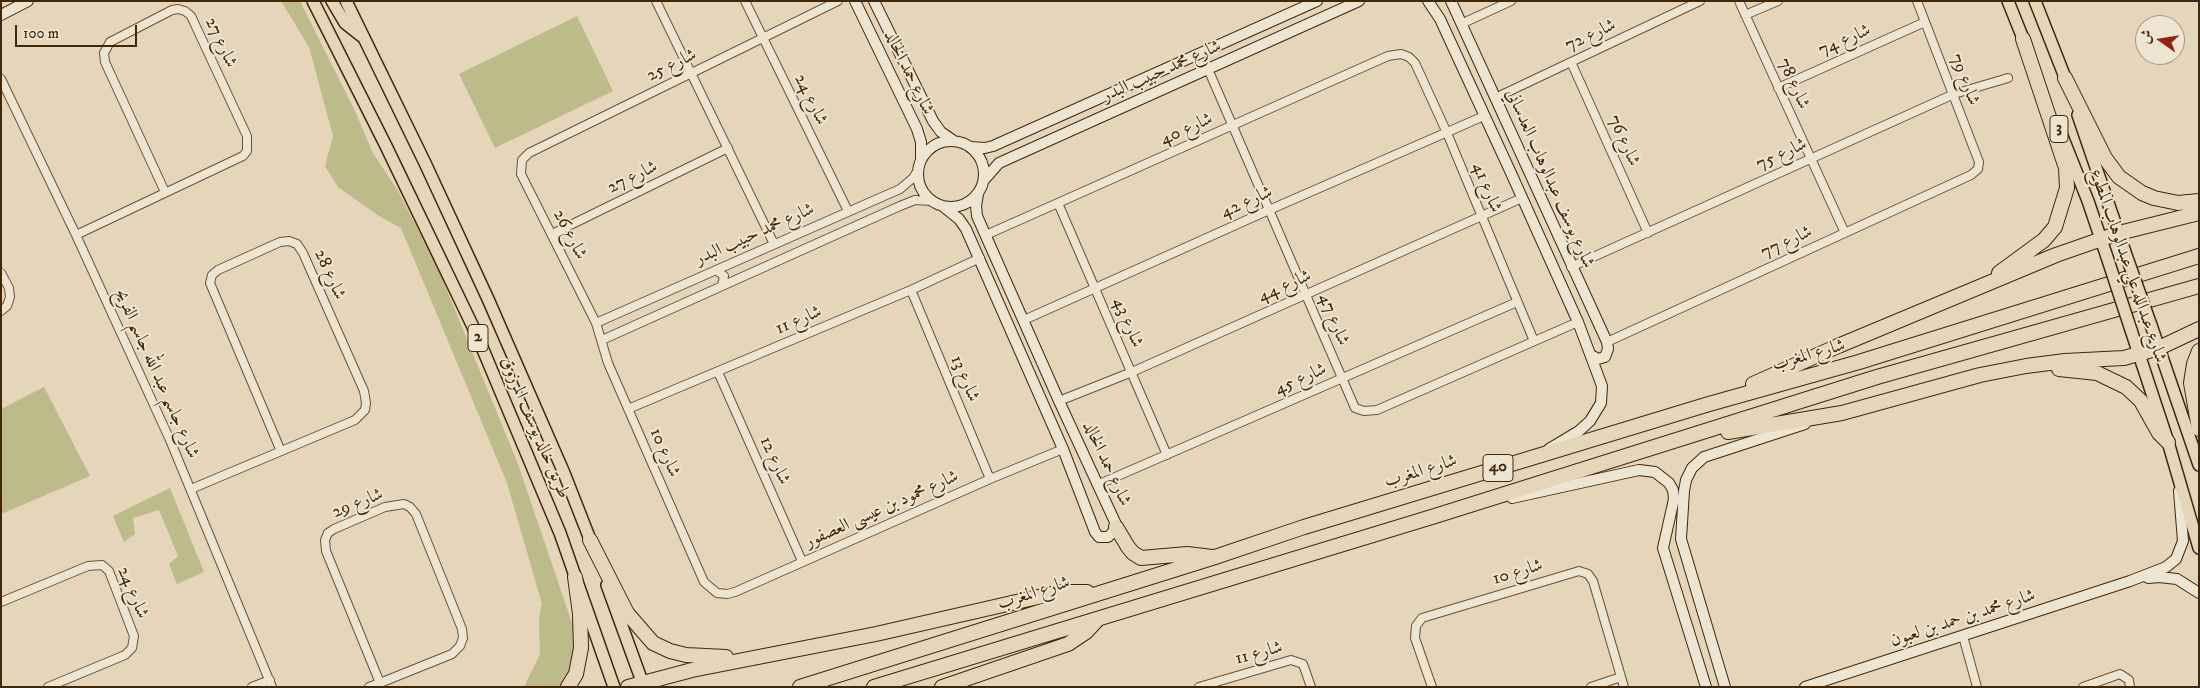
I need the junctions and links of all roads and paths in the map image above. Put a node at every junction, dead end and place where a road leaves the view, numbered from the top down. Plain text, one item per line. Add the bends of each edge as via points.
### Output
1 (28, 1) edge
2 (313, 1) edge
3 (332, 1) edge
4 (346, 1) edge
5 (656, 1) edge
6 (745, 1) edge
7 (838, 1) edge
8 (855, 1) edge
9 (874, 1) edge
10 (1317, 1) edge
11 (1359, 1) edge
12 (1428, 1) edge
13 (1450, 1) edge
14 (1511, 1) edge
15 (1700, 1) edge
16 (1739, 1) edge
17 (1778, 1) edge
18 (1917, 1) edge
19 (2008, 1) edge
20 (2035, 1) edge
21 (1300, 9) junction
22 (1, 15) edge
23 (1745, 15) junction
24 (1282, 18) junction
25 (1925, 22) junction
26 (1307, 24) junction
27 (1460, 24) junction
28 (1287, 34) junction
29 (763, 38) junction
30 (365, 39) junction
31 (2023, 39) junction
32 (1401, 54) joint
33 (1571, 62) junction
34 (1208, 70) junction
35 (692, 73) junction
36 (2008, 78) dead end
37 (2065, 78) junction
38 (1, 79) edge
39 (1778, 88) junction
40 (1110, 94) junction
41 (1954, 94) junction
42 (5, 96) edge
43 (1494, 98) junction
44 (1088, 103) junction
45 (1115, 111) junction
46 (1484, 116) junction
47 (933, 121) junction
48 (1093, 121) junction
49 (1231, 126) junction
50 (917, 129) junction
51 (1447, 133) junction
52 (954, 141) junction
53 (1004, 142) junction
54 (1515, 144) junction
55 (971, 147) junction
56 (728, 148) junction
57 (1499, 148) junction
58 (1010, 158) junction
59 (1810, 159) junction
60 (522, 160) joint
61 (1525, 164) junction
62 (920, 165) junction
63 (1978, 169) joint
64 (1511, 173) junction
65 (984, 180) junction
66 (895, 191) junction
67 (165, 192) junction
68 (978, 194) junction
69 (1522, 198) junction
70 (932, 201) junction
71 (2199, 201) edge
72 (1058, 204) junction
73 (900, 206) junction
74 (944, 207) junction
75 (1269, 210) junction
76 (848, 211) junction
77 (2199, 213) edge
78 (1482, 217) junction
79 (1648, 233) junction
80 (1845, 233) junction
81 (2119, 233) junction
82 (552, 234) junction
83 (76, 235) junction
84 (986, 235) junction
85 (2101, 239) junction
86 (774, 244) junction
87 (2199, 256) edge
88 (980, 258) junction
89 (734, 262) junction
90 (1571, 268) junction
91 (716, 270) junction
92 (1, 273) edge
93 (738, 278) junction
94 (722, 285) junction
95 (2199, 286) edge
96 (1095, 287) junction
97 (911, 290) junction
98 (1975, 290) junction
99 (1306, 294) junction
100 (1517, 302) junction
101 (1, 311) edge
102 (1024, 320) junction
103 (1578, 322) junction
104 (596, 323) junction
105 (2199, 329) edge
106 (602, 340) junction
107 (1534, 341) junction
108 (1607, 342) junction
109 (2159, 348) junction
110 (1037, 351) junction
111 (2199, 351) edge
112 (2139, 354) junction
113 (1591, 355) junction
114 (1023, 358) junction
115 (2008, 370) junction
116 (718, 372) junction
117 (1046, 372) junction
118 (1132, 372) junction
119 (1032, 379) junction
120 (1341, 379) junction
121 (1059, 401) junction
122 (1709, 404) junction
123 (628, 409) junction
124 (1842, 413) junction
125 (2199, 429) edge
126 (1678, 440) junction
127 (2168, 442) junction
128 (280, 449) junction
129 (1063, 449) junction
130 (1167, 455) junction
131 (1534, 457) junction
132 (2199, 466) edge
133 (2178, 478) junction
134 (990, 479) junction
135 (1097, 485) junction
136 (191, 489) junction
137 (1436, 516) junction
138 (1116, 526) junction
139 (590, 540) junction
140 (1684, 547) junction
141 (2199, 548) edge
142 (1665, 554) junction
143 (1215, 558) junction
144 (802, 561) junction
145 (575, 577) junction
146 (2130, 581) junction
147 (712, 591) joint
148 (1095, 593) junction
149 (2199, 593) edge
150 (1, 602) edge
151 (1100, 617) junction
152 (1963, 636) junction
153 (766, 654) junction
154 (1621, 677) junction
155 (380, 682) junction
156 (271, 683) edge
157 (644, 685) edge
158 (1816, 685) edge
159 (48, 687) edge
160 (252, 687) edge
161 (369, 687) edge
162 (568, 687) edge
163 (614, 687) edge
164 (628, 687) edge
165 (800, 687) edge
166 (874, 687) edge
167 (942, 687) edge
168 (1199, 687) edge
169 (1311, 687) edge
170 (1432, 687) edge
171 (1591, 687) edge
172 (1624, 687) edge
173 (1706, 687) edge
174 (1725, 687) edge
175 (1805, 687) edge
176 (1977, 687) edge
177 (2083, 687) edge
178 (2130, 687) edge

1 - 22 street
2 - 145 main road, طريق خالد يوسف المرزوق / 2 via 476,334 560,533
3 - 30 main road via 348,27
4 - 30 main road, طريق خالد يوسف المرزوق / 2
5 - 35 street
6 - 29 street, شارع 24
7 - 29 street, شارع 25
8 - 50 street, شارع حمد الخالد
9 - 47 street, شارع حمد الخالد
10 - 21 street, شارع محمد حبيب البدر
11 - 26 street, شارع محمد حبيب البدر
12 - 46 street, شارع يوسف عبدالوهاب العدساني
13 - 27 street, شارع يوسف عبدالوهاب العدساني
14 - 27 street
15 - 33 street, شارع 72
16 - 23 street, شارع 78
17 - 23 street
18 - 25 street, شارع 79
19 - 31 main road, شارع عبدالله علي عبدالوهاب المطوع / 3
20 - 37 main road, شارع عبدالله علي عبدالوهاب المطوع / 3
21 - 24 street, شارع محمد حبيب البدر
21 - 26 street via 1302,21
23 - 39 street, شارع 78
24 - 28 street via 1288,21 1290,28
24 - 40 street, شارع محمد حبيب البدر
25 - 39 street, شارع 74
25 - 41 street, شارع 79
26 - 28 street, شارع محمد حبيب البدر
27 - 43 street, شارع يوسف عبدالوهاب العدساني
28 - 34 street, شارع محمد حبيب البدر
29 - 35 street, شارع 25
29 - 76 street, شارع 24
30 - 139 main road, طريق خالد يوسف المرزوق / 2 via 488,299
31 - 85 main road, شارع عبدالله علي عبدالوهاب المطوع / 3
31 - 98 highway via 2066,168 2067,188 2055,227 2044,240
32 - 49 street, شارع 40 via 1388,56
32 - 51 street, شارع 41 via 1415,63
33 - 43 street, شارع 72
33 - 79 street, شارع 76
34 - 45 street, شارع محمد حبيب البدر
34 - 49 street, شارع 47
35 - 56 street
35 - 60 street, شارع 25 via 529,153
36 - 41 street, شارع 75
37 - 71 highway via 2105,158 2119,178 2154,198 2178,203
37 - 81 main road, شارع عبدالله علي عبدالوهاب المطوع / 3
38 - 42 street, شارع جاسم عبد الله جاسم الفريح
39 - 59 street, شارع 78
40 - 44 street, شارع محمد حبيب البدر
40 - 45 street via 1108,100
41 - 59 street, شارع 75
41 - 63 street, شارع 79 via 1979,162
42 - 83 street, شارع جاسم عبد الله جاسم الفريح
43 - 54 street, شارع يوسف عبدالوهاب العدساني
44 - 48 street via 1096,114
44 - 53 street, شارع محمد حبيب البدر
45 - 48 street, شارع محمد حبيب البدر
46 - 51 street, شارع 42
46 - 57 street, شارع يوسف عبدالوهاب العدساني
47 - 50 street via 927,130
47 - 52 street, شارع حمد الخالد
48 - 58 street, شارع محمد حبيب البدر
49 - 72 street, شارع 40
49 - 75 street, شارع 47
50 - 62 street, شارع حمد الخالد via 921,142
51 - 75 street, شارع 42
51 - 78 street, شارع 41
52 - 55 street
52 - 62 street via 933,146
53 - 55 street, شارع محمد حبيب البدر via 985,148
53 - 58 street via 1002,148
54 - 57 street via 1509,153
54 - 61 street, شارع يوسف عبدالوهاب العدساني
55 - 65 street via 982,161
56 - 82 street, شارع 27
56 - 86 street
57 - 64 street, شارع يوسف عبدالوهاب العدساني
58 - 65 street, شارع محمد حبيب البدر via 995,165
59 - 79 street, شارع 75
59 - 80 street, شارع 78
60 - 82 street, شارع 26 via 522,174
61 - 64 street via 1515,164
61 - 90 street, شارع يوسف عبدالوهاب العدساني
62 - 66 street, شارع محمد حبيب البدر via 907,185
62 - 70 street via 920,186
63 - 80 street, شارع 77
64 - 69 street, شارع يوسف عبدالوهاب العدساني
65 - 68 street
66 - 73 street via 903,197
66 - 76 street, شارع محمد حبيب البدر
67 - 67 street, شارع 27 via 105,62 104,53 110,42 178,9 191,16 247,136 248,146 243,156
67 - 83 street, شارع 27
68 - 74 street via 960,206
68 - 84 street, شارع حمد الخالد via 977,214
69 - 78 street, شارع 44
69 - 103 street, شارع يوسف عبدالوهاب العدساني
70 - 73 street, شارع محمد حبيب البدر via 916,200
70 - 74 street
72 - 84 street, شارع 40
72 - 96 street, شارع 43
73 - 93 street, شارع محمد حبيب البدر
74 - 88 street, شارع حمد الخالد via 961,222
75 - 96 street, شارع 42
75 - 99 street, شارع 47
76 - 86 street, شارع محمد حبيب البدر
77 - 81 highway
78 - 99 street, شارع 44
78 - 100 street, شارع 41
79 - 90 street, شارع 75
80 - 108 street, شارع 77
81 - 85 highway
81 - 109 main road, شارع عبدالله علي عبدالوهاب المطوع / 3, bridge
82 - 104 street, شارع 26
83 - 136 street, شارع جاسم عبد الله جاسم الفريح
84 - 102 street, شارع حمد الخالد
85 - 98 highway
85 - 112 main road, شارع عبدالله علي عبدالوهاب المطوع / 3, bridge
86 - 89 street, شارع محمد حبيب البدر
87 - 122 highway, شارع المغرب / 40 via 1859,362
88 - 97 street, شارع 11
88 - 114 street, شارع حمد الخالد
89 - 91 street, شارع محمد حبيب البدر
89 - 93 street via 731,272
90 - 108 street, شارع يوسف عبدالوهاب العدساني
91 - 94 street via 724,276
91 - 104 street, شارع محمد حبيب البدر
92 - 101 street via 10,297
93 - 94 street, شارع محمد حبيب البدر
94 - 106 street, شارع محمد حبيب البدر
95 - 126 highway, 40 via 1877,378
96 - 102 street, شارع 42
96 - 118 street, شارع 43
97 - 116 street, شارع 11
97 - 134 street, شارع 13
98 - 122 highway
99 - 118 street, شارع 44
99 - 120 street, شارع 47
100 - 107 street, شارع 41
100 - 120 street, شارع 45
102 - 110 street, شارع حمد الخالد
103 - 107 street
103 - 113 street, شارع يوسف عبدالوهاب العدساني
104 - 106 street, شارع 10
105 - 109 highway
106 - 123 street, شارع 10
107 - 120 street, شارع 47 via 1377,410 1364,412 1353,406
108 - 113 street via 1605,357 1598,359
109 - 112 highway
109 - 132 main road, شارع عبدالله علي عبدالوهاب المطوع / 3
110 - 114 street via 1034,358
110 - 117 street, شارع حمد الخالد
111 - 125 highway via 2191,382
112 - 115 highway via 2110,360 2046,362
112 - 127 main road, شارع عبدالله علي عبدالوهاب المطوع / 3
113 - 131 street, شارع يوسف عبدالوهاب العدساني via 1602,386 1599,409 1579,431
114 - 119 street, شارع حمد الخالد
115 - 124 highway
115 - 127 highway via 2075,369 2110,377 2136,394
116 - 123 street, شارع 11
116 - 144 street, شارع 12
117 - 119 street via 1036,372
117 - 121 street, شارع حمد الخالد
118 - 121 street, شارع 44
118 - 130 street, شارع 43
119 - 129 street, شارع حمد الخالد
120 - 130 street, شارع 45
121 - 135 street, شارع حمد الخالد
122 - 131 highway, شارع المغرب / 40
123 - 147 street, شارع 10 via 702,578
124 - 126 highway
124 - 140 street via 1709,454 1699,460 1689,474 1684,491 1681,534
126 - 137 highway, 40
127 - 133 main road, شارع عبدالله علي عبدالوهاب المطوع / 3
128 - 128 street, شارع 28 via 210,282 215,272 280,242 289,241 297,244 303,253 364,391 366,403 364,413 355,420
128 - 136 street, شارع 28
129 - 134 street, شارع محمود بن عيسى العصفور
129 - 138 street, شارع حمد الخالد via 1096,535 1108,537
130 - 135 street, شارع 45
131 - 143 highway, شارع المغرب / 40 via 1304,527
133 - 141 main road, شارع عبدالله علي عبدالوهاب المطوع / 3
133 - 146 street, شارع محمد بن حمد بن لعبون via 2183,535 2180,554 2166,567
134 - 144 street, شارع محمود بن عيسى العصفور
135 - 138 street, شارع حمد الخالد
136 - 156 street, شارع جاسم عبد الله جاسم الفريح
137 - 142 street via 1624,472 1650,470 1669,482 1674,495 1663,544
137 - 151 highway, 40
138 - 143 highway via 1128,546 1142,558 1187,554
139 - 153 highway via 627,613 653,643 678,654 698,656
139 - 157 main road, طريق خالد يوسف المرزوق / 2
140 - 142 street via 1673,544
140 - 174 street
142 - 173 street
143 - 148 highway, شارع المغرب / 40
144 - 147 street, شارع محمود بن عيسى العصفور via 735,592 722,594
145 - 162 highway via 581,648 576,674
145 - 163 main road, طريق خالد يوسف المرزوق / 2
146 - 149 street, شارع محمد بن حمد بن لعبون via 2169,577
146 - 152 street, شارع محمد بن حمد بن لعبون
148 - 153 highway via 1060,592 876,634
148 - 165 highway, شارع المغرب / 40
150 - 159 street, شارع 24 via 88,566 102,565 109,571 134,636 132,648 125,655
151 - 166 highway, 40
151 - 167 highway via 1068,644
152 - 158 street, شارع محمد بن حمد بن لعبون
152 - 176 street
153 - 157 highway
154 - 170 street, شارع 10 via 1593,581 1586,572 1577,571 1422,618 1416,626 1415,638
154 - 171 street
154 - 172 street, شارع 10
155 - 155 street, شارع 29 via 452,654 462,638 462,629 416,514 404,504 385,507 334,529 325,540 326,551
155 - 161 street, شارع 29
156 - 160 street
157 - 164 highway
158 - 175 street, شارع محمد بن حمد بن لعبون
168 - 169 street, شارع 11 via 1291,660 1303,664
177 - 178 street via 2120,674 2128,680

